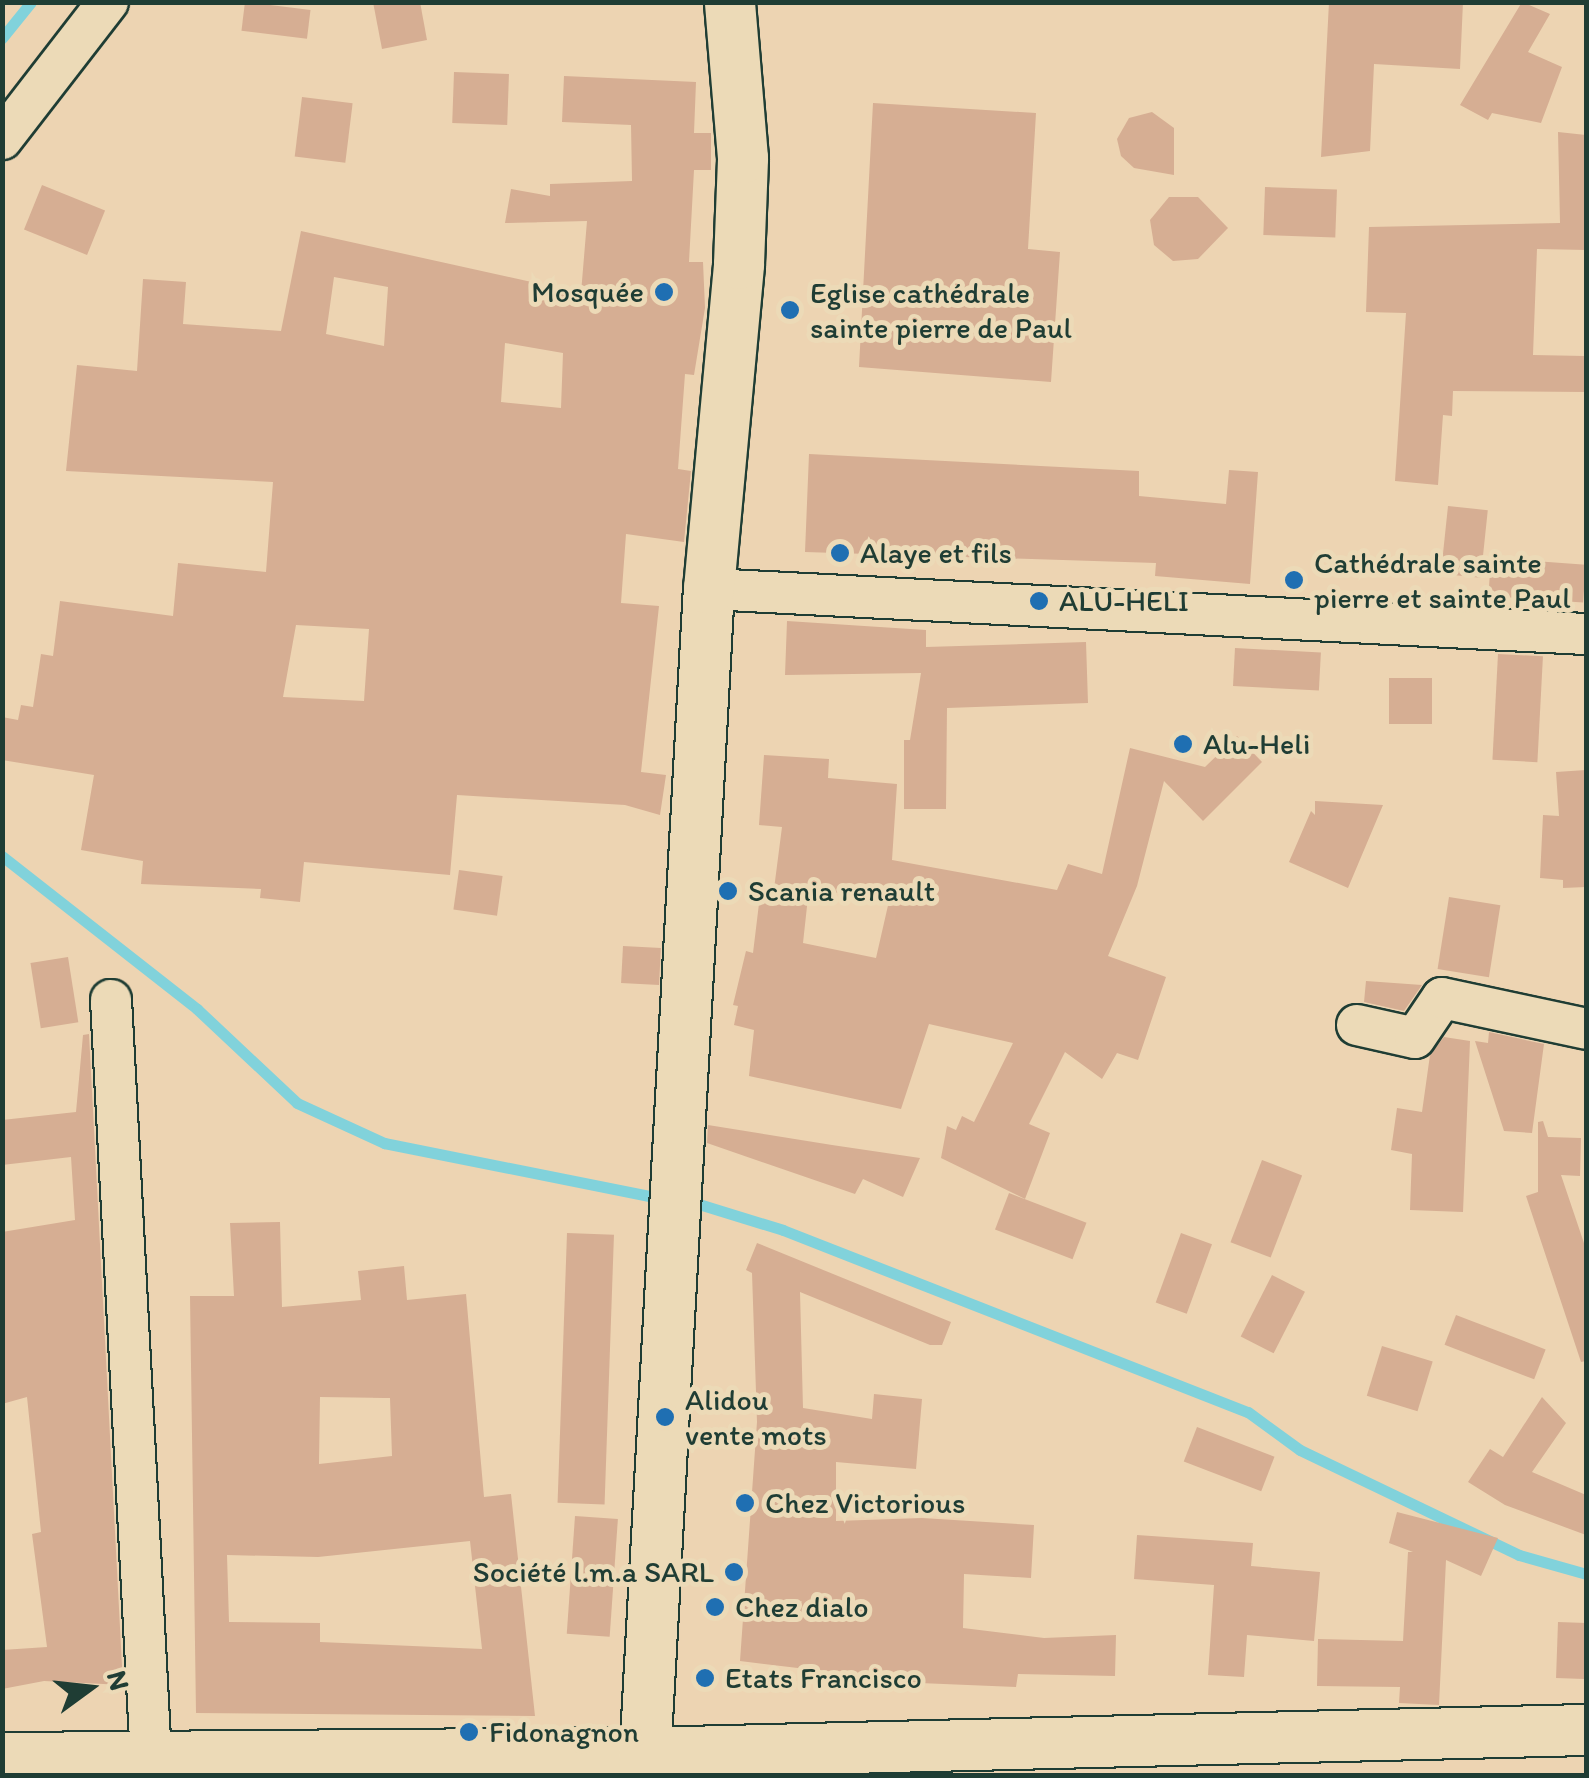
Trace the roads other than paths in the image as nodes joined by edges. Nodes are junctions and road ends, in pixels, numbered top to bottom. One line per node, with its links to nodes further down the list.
1 (108, 2): 3 (street)
2 (730, 2): 4 (street)
3 (2, 139)
4 (710, 589): 5 (street); 12 (street)
5 (1586, 634)
6 (111, 1000): 13 (street)
7 (1358, 1025): 8 (street)
8 (1586, 1029)
9 (1586, 1730): 11 (street)
10 (2, 1758): 13 (street)
11 (1046, 1760): 12 (street)
12 (644, 1764): 13 (street)
13 (151, 1767)

